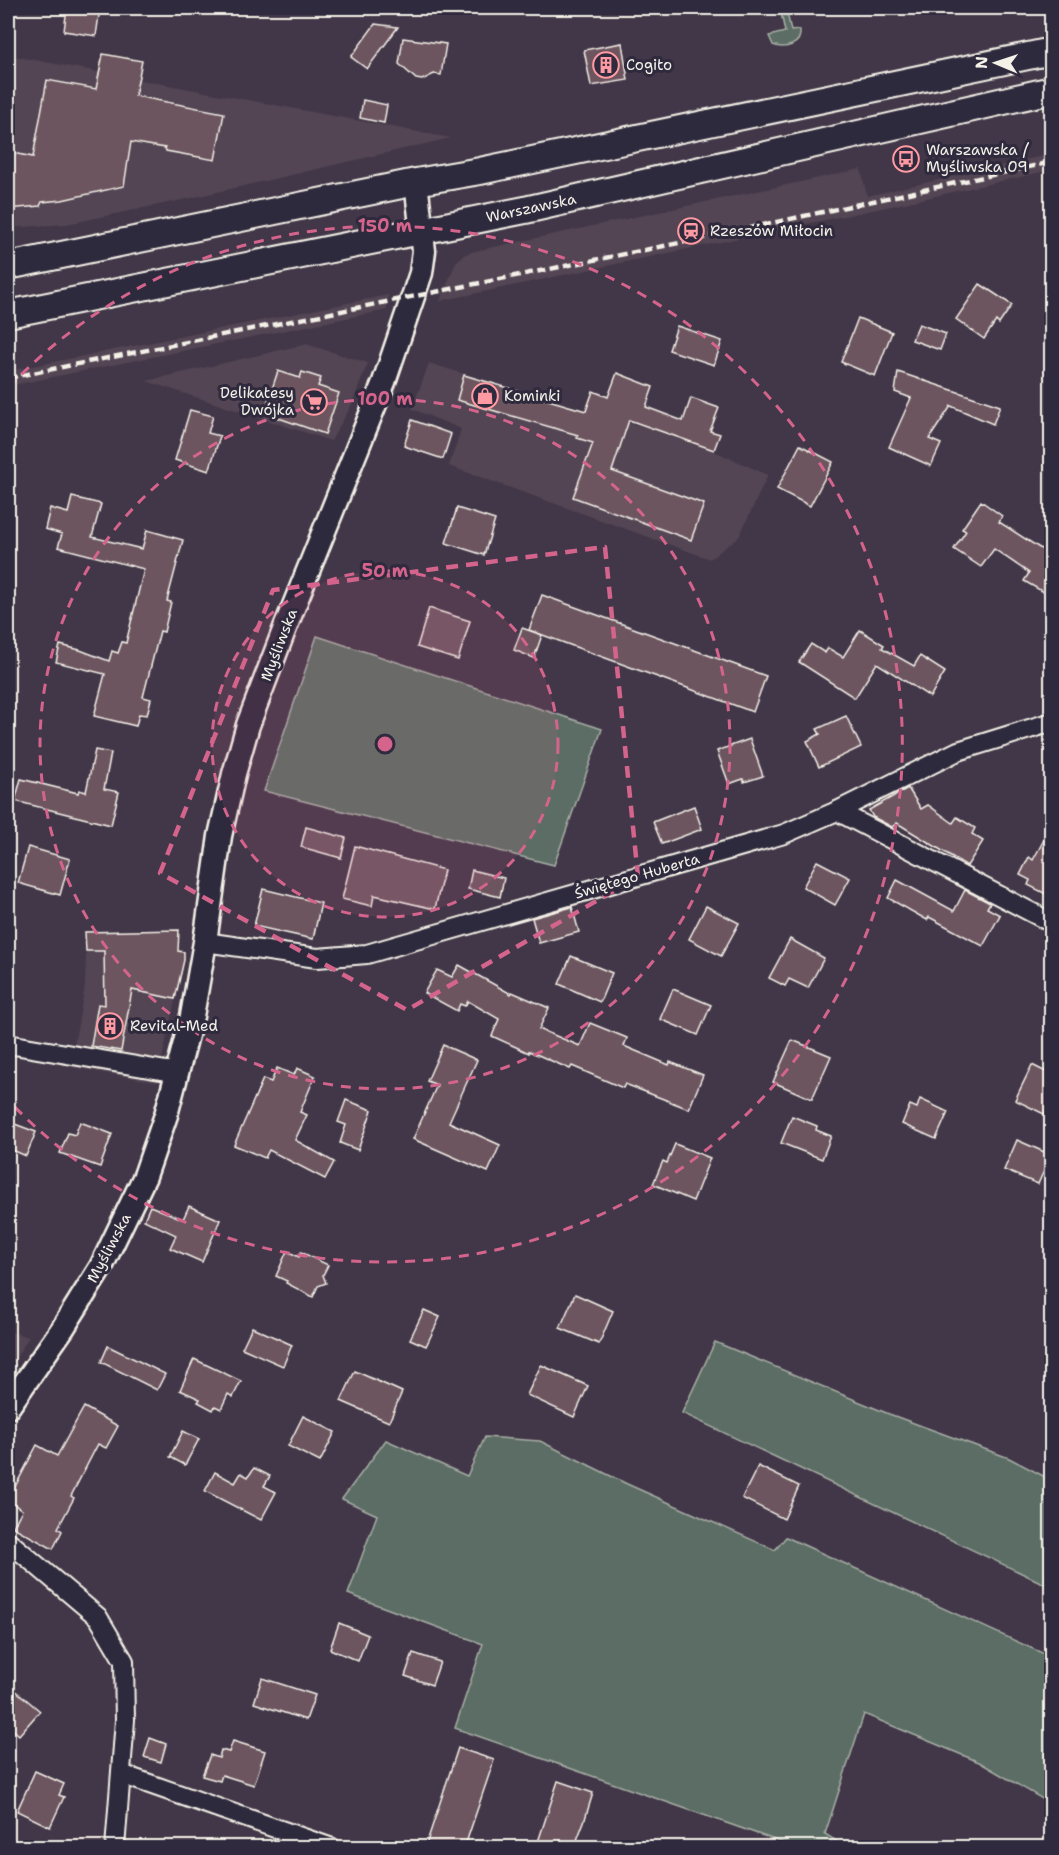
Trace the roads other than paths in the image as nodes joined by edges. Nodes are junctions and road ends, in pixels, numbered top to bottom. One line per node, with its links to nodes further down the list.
1 (1052, 51): 3 (main road)
2 (1052, 90): 4 (main road, Warszawska)
3 (416, 183): 4 (street, Myśliwska); 5 (main road)
4 (423, 230): 6 (main road, Warszawska); 10 (street, Myśliwska)
5 (8, 266)
6 (8, 314)
7 (1052, 722): 8 (street, Świętego Huberta)
8 (837, 811): 9 (street); 10 (street, Świętego Huberta)
9 (1052, 923)
10 (205, 942): 12 (street, Myśliwska)
11 (8, 1044): 12 (street)
12 (178, 1074): 13 (street, Myśliwska)
13 (8, 1407)
14 (8, 1541): 15 (street)
15 (121, 1774): 16 (street); 17 (street)
16 (115, 1848)
17 (332, 1848)

